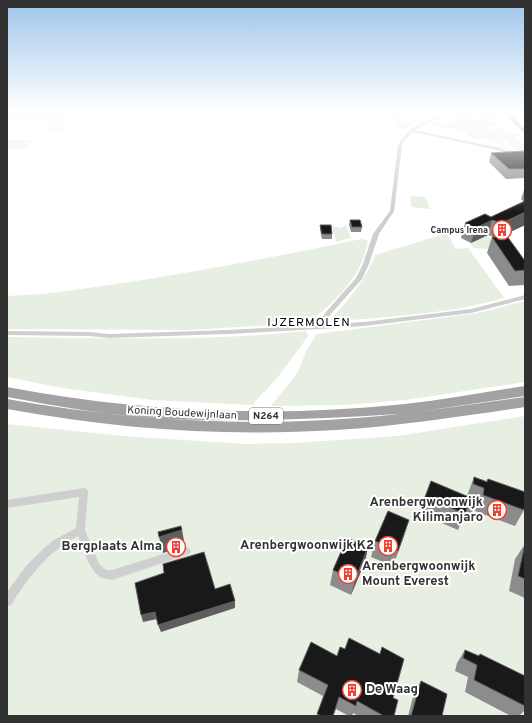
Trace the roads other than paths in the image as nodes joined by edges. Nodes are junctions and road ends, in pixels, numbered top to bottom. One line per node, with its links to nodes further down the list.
1 (400, 145): 5 (street)
2 (478, 145): 3 (street)
3 (525, 159)
4 (525, 297): 5 (street)
5 (321, 327): 6 (street)
6 (7, 333)
7 (525, 390): 8 (highway, Koning Boudewijnlaan / N264)
8 (7, 392)
9 (525, 402): 10 (highway, Koning Boudewijnlaan / N264)
10 (7, 404)
11 (7, 504): 12 (street)
12 (80, 530): 13 (street); 14 (street)
13 (186, 551)
14 (7, 601)

